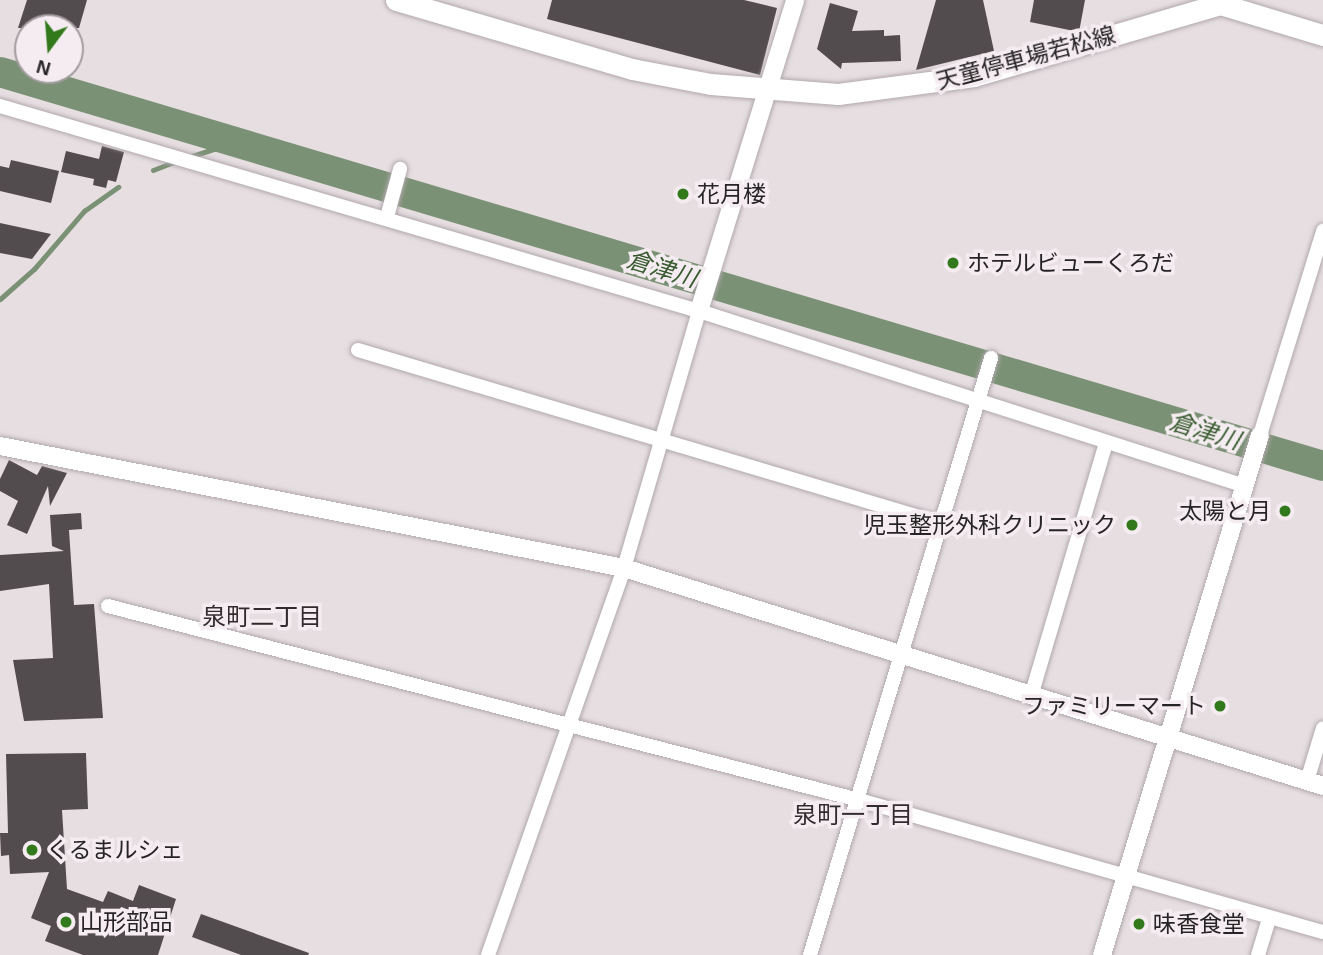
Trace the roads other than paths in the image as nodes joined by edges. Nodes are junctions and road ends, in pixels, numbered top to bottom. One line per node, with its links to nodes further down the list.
1 (396, 0): 5 (main road, 天童停車場若松線)
2 (795, 0): 5 (street)
3 (1213, 2): 4 (main road, 天童停車場若松線); 5 (main road, 天童停車場若松線)
4 (1323, 35)
5 (766, 90): 10 (street)
6 (0, 106): 8 (street)
7 (399, 172): 8 (street)
8 (388, 212): 10 (street)
9 (1323, 231): 14 (street)
10 (699, 311): 13 (street); 15 (street)
11 (358, 350): 15 (street)
12 (991, 358): 13 (street)
13 (980, 397): 16 (street); 19 (street)
14 (1260, 435): 18 (street)
15 (663, 442): 19 (street); 20 (street)
16 (1106, 442): 18 (street); 23 (street)
17 (0, 446): 20 (street)
18 (1246, 482): 26 (street)
19 (943, 524): 22 (street)
20 (624, 568): 22 (street); 24 (street)
21 (108, 606): 24 (street)
22 (901, 655): 23 (street); 28 (street)
23 (1031, 696): 26 (street)
24 (568, 727): 28 (street); 32 (street)
25 (1323, 728): 27 (street)
26 (1170, 740): 27 (street); 29 (street)
27 (1315, 783)
28 (859, 800): 29 (street); 33 (street)
29 (1125, 878): 30 (street); 34 (street)
30 (1269, 919): 31 (street); 35 (street)
31 (1323, 932)
32 (488, 955)
33 (810, 955)
34 (1102, 955)
35 (1258, 955)

